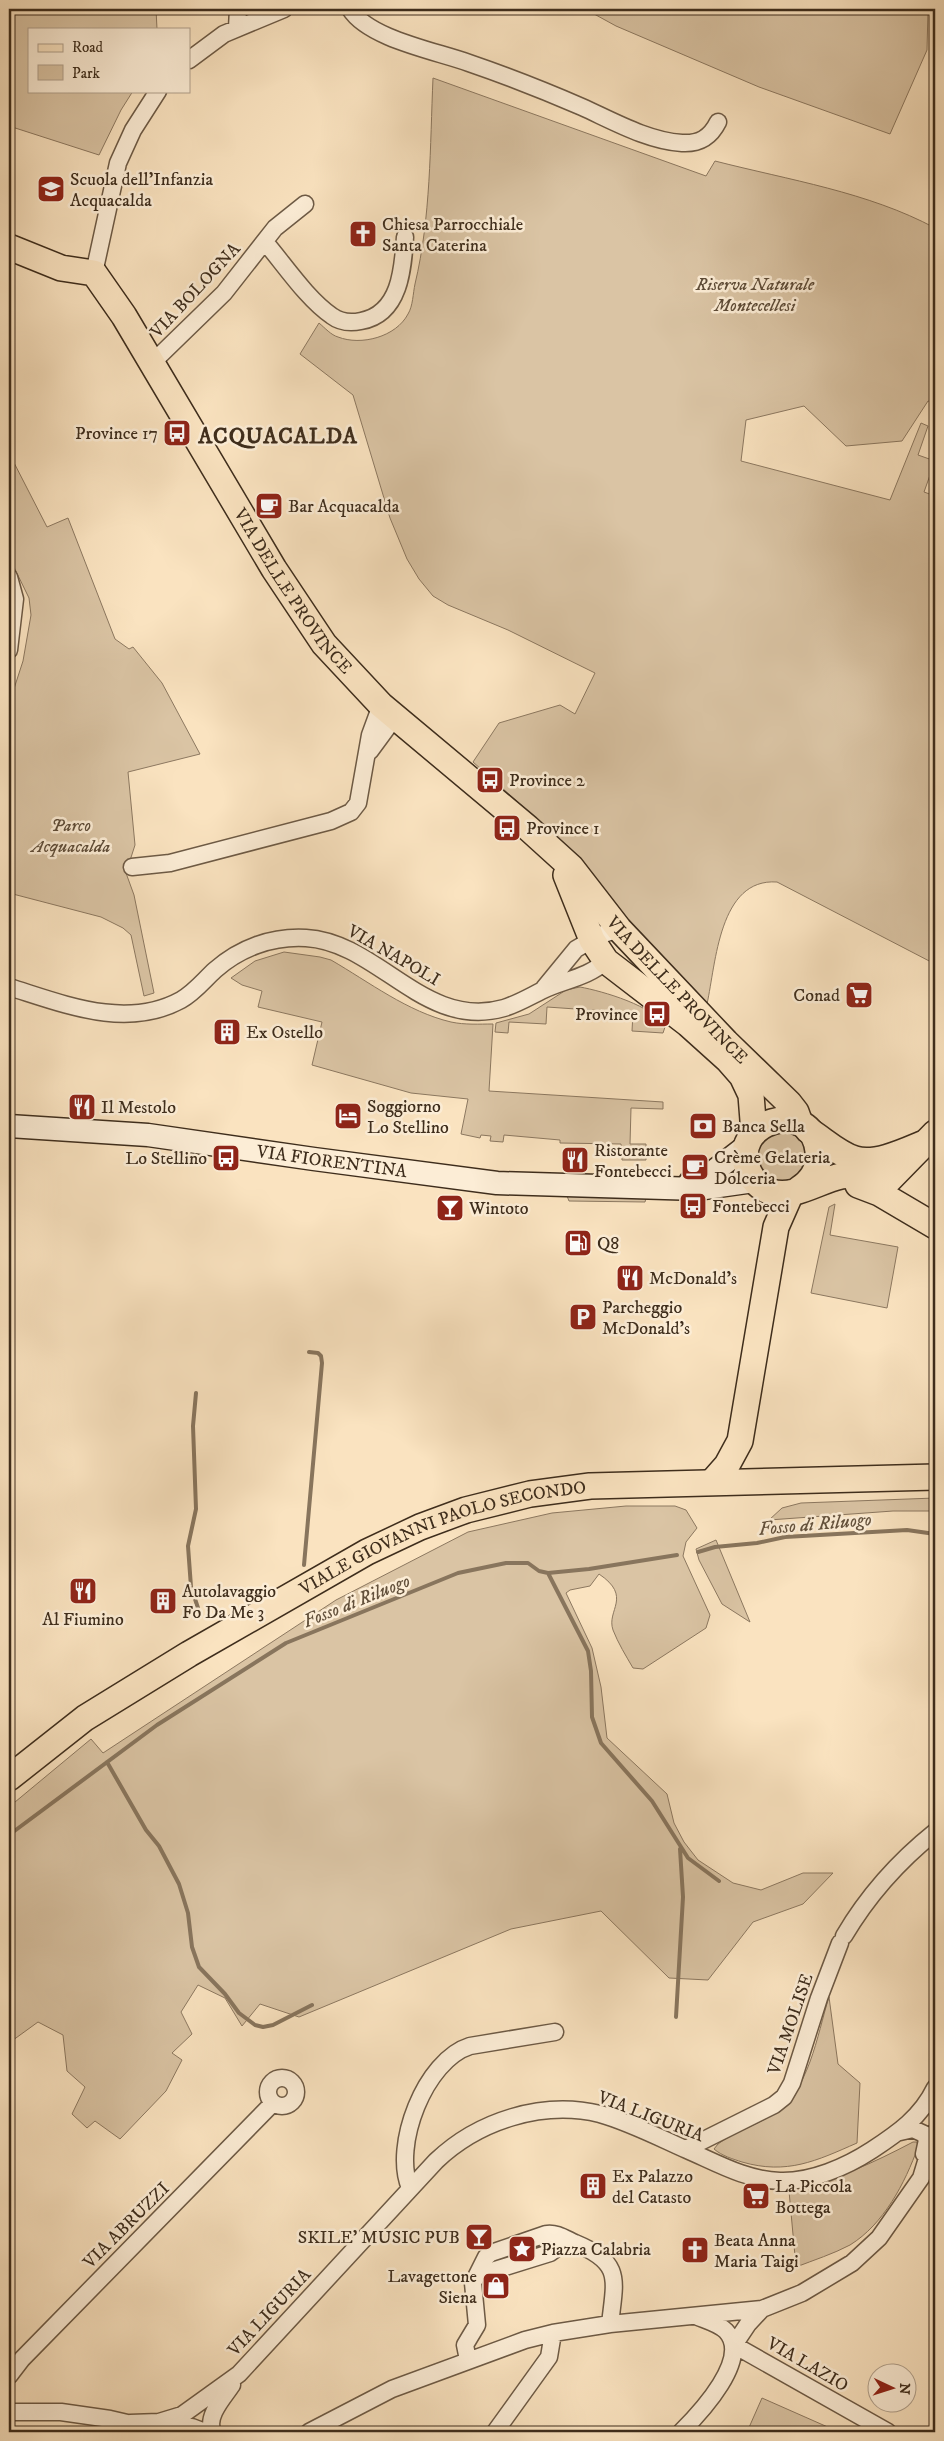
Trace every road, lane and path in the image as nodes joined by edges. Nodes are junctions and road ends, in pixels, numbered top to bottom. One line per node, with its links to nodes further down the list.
1 (238, 9): 4 (street)
2 (284, 9): 4 (street)
3 (350, 9): 7 (street)
4 (237, 28): 5 (street)
5 (190, 59)
6 (157, 92): 12 (street)
7 (718, 122)
8 (305, 204): 10 (street, VIA BOLOGNA)
9 (405, 237): 10 (street, VIA BOLOGNA)
10 (265, 242): 13 (street, VIA BOLOGNA)
11 (9, 247): 12 (main road)
12 (94, 273): 13 (main road, VIA DELLE PROVINCE)
13 (152, 363): 16 (main road, VIA DELLE PROVINCE)
14 (9, 577): 15 (street)
15 (9, 650)
16 (388, 711): 17 (main road, VIA DELLE PROVINCE); 18 (street)
17 (557, 854): 19 (main road, VIA DELLE PROVINCE); 20 (main road, VIA DELLE PROVINCE)
18 (132, 867)
19 (619, 929): 20 (street, VIA NAPOLI); 25 (main road, VIA DELLE PROVINCE)
20 (584, 944): 21 (main road, VIA DELLE PROVINCE); 23 (street, VIA NAPOLI)
21 (606, 961): 23 (street, VIA NAPOLI); 27 (main road, VIA DELLE PROVINCE)
22 (9, 987): 23 (street, VIA NAPOLI)
23 (541, 991)
24 (9, 1126): 31 (main road, VIA FIORENTINA)
25 (804, 1126): 27 (main road, VIA FIORENTINA); 28 (main road); 32 (main road)
26 (930, 1138): 28 (main road); 29 (main road)
27 (751, 1139): 30 (main road); 31 (main road, VIA FIORENTINA)
28 (867, 1161): 29 (main road)
29 (892, 1178): 32 (main road, VIA FIORENTINA); 33 (main road)
30 (760, 1185): 31 (main road, VIA FIORENTINA); 32 (main road, VIA FIORENTINA); 35 (main road)
31 (656, 1186)
32 (802, 1189): 33 (main road, VIA FIORENTINA); 35 (main road)
33 (910, 1210): 34 (main road, VIA FIORENTINA)
34 (935, 1226)
35 (776, 1227): 36 (main road)
36 (740, 1441): 38 (main road); 39 (main road)
37 (935, 1477): 38 (main road, VIALE GIOVANNI PAOLO SECONDO)
38 (754, 1481): 39 (main road, VIALE GIOVANNI PAOLO SECONDO)
39 (712, 1482): 40 (main road, VIALE GIOVANNI PAOLO SECONDO)
40 (9, 1778)
41 (935, 1832): 47 (street, VIA MOLISE)
42 (555, 2032): 48 (street)
43 (935, 2088): 45 (street, VIA LIGURIA)
44 (273, 2104): 57 (street, VIA ABRUZZI)
45 (900, 2132): 47 (street, VIA LIGURIA); 49 (street)
46 (935, 2132): 49 (street)
47 (686, 2149): 48 (street, VIA LIGURIA)
48 (410, 2188): 56 (street, VIA LIGURIA)
49 (909, 2196): 50 (street)
50 (762, 2309): 51 (street); 54 (street)
51 (694, 2316): 52 (street); 54 (street)
52 (610, 2324): 53 (street); 55 (street)
53 (553, 2333): 55 (street); 63 (street)
54 (734, 2345): 64 (street); 65 (street, VIA LAZIO)
55 (468, 2360): 62 (street)
56 (239, 2374): 59 (street, VIA LIGURIA); 61 (street, VIA LIGURIA)
57 (9, 2376)
58 (9, 2412): 59 (street)
59 (130, 2423): 60 (street)
60 (205, 2432)
61 (214, 2432)
62 (309, 2432)
63 (495, 2432)
64 (681, 2432)
65 (888, 2432)

